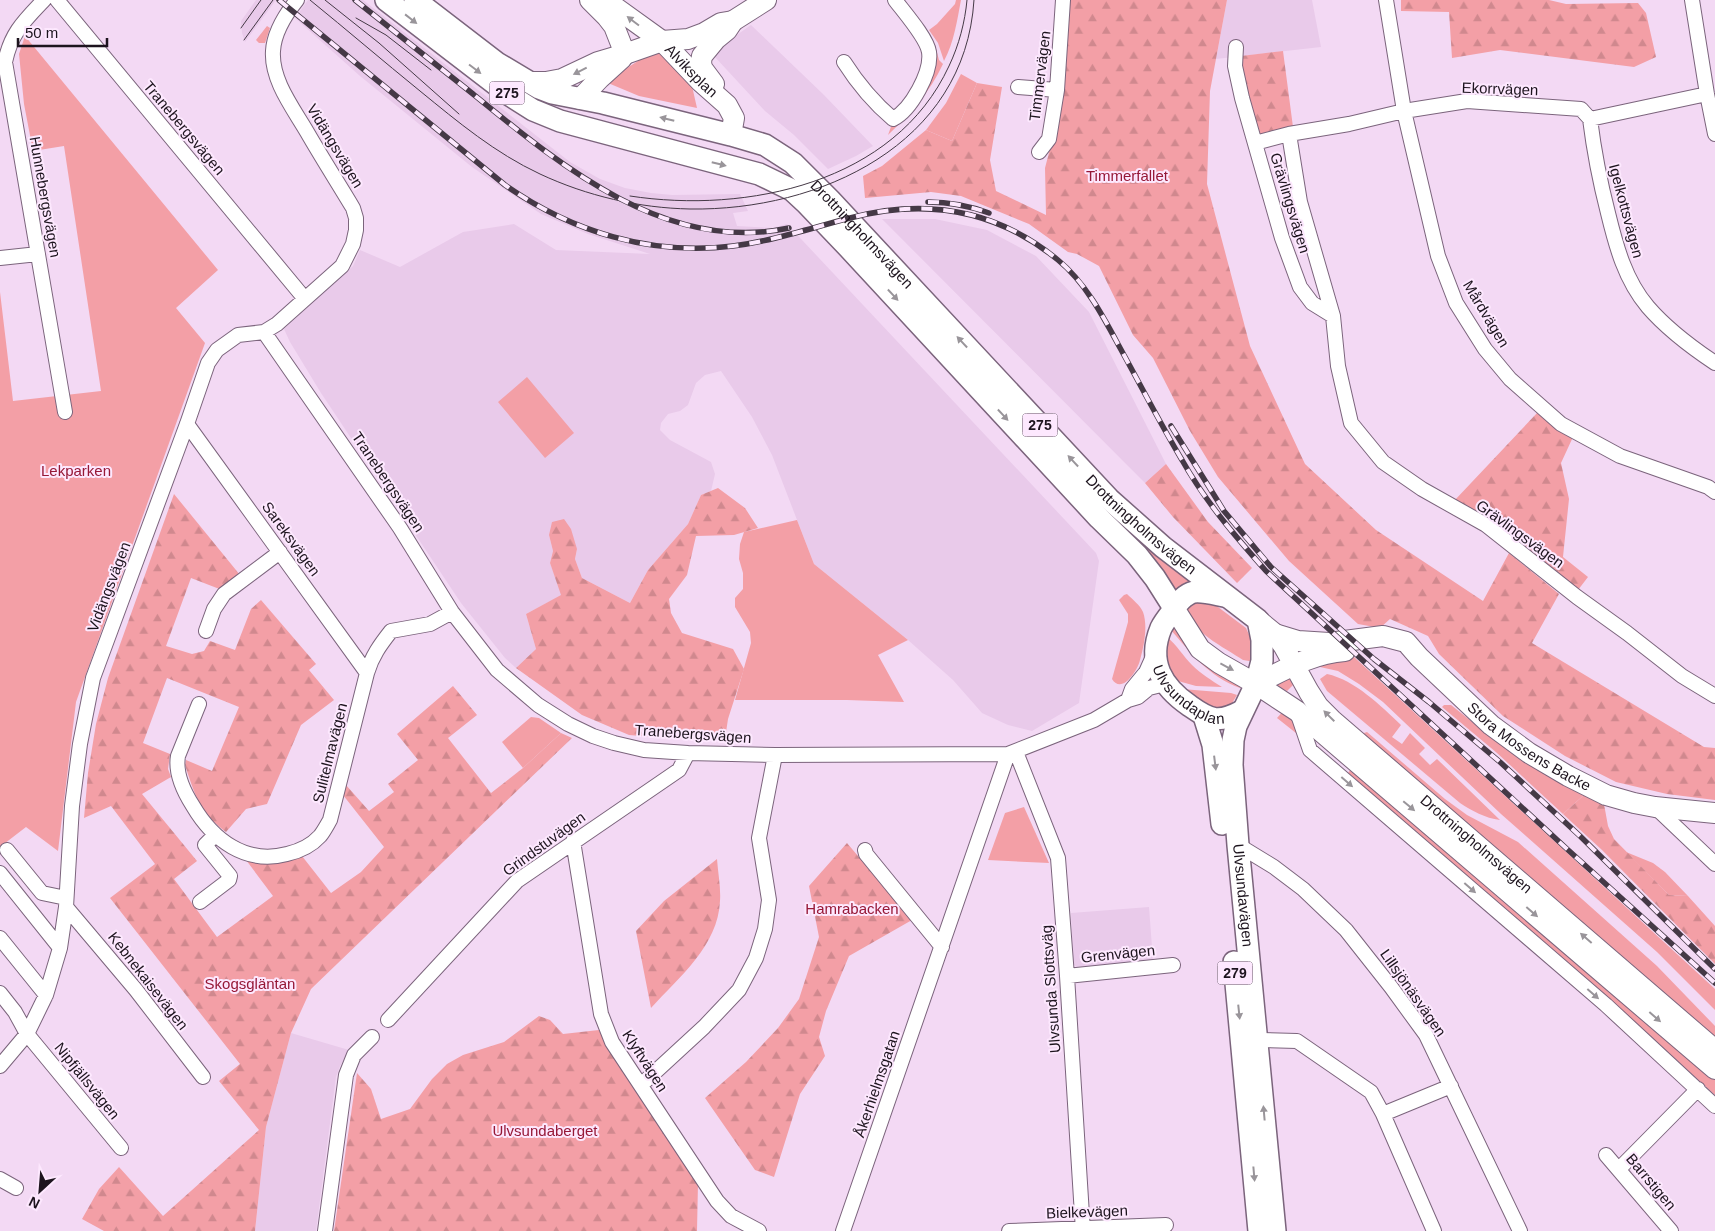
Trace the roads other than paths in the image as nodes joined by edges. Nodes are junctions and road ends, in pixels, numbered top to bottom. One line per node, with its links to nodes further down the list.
1 (44, 0): 32 (street, Hunnebergsvägen)
2 (58, 0): 34 (street, Tranebergsvägen)
3 (297, 0): 34 (street, Vidängsvägen)
4 (386, 0): 26 (main road, Drottningholmsvägen / 275, one-way to 26)
5 (415, 0): 18 (main road, Drottningholmsvägen / 275)
6 (590, 0): 16 (main road)
7 (605, 0): 14 (main road, one-way to 7)
8 (766, 0): 13 (main road)
9 (894, 0): 17 (street)
10 (1063, 0): 20 (street, Timmervägen)
11 (1386, 0): 24 (street, Mårdvägen)
12 (1692, 0): 21 (street)
13 (733, 21): 14 (main road); 23 (main road)
14 (662, 41): 16 (main road, Alviksplan); 23 (main road, Alviksplan)
15 (1236, 47): 30 (street, Grävlingsvägen)
16 (625, 54): 18 (main road, Alviksplan, one-way to 18); 22 (main road, Alviksplan)
17 (844, 62)
18 (527, 82): 22 (main road, Drottningholmsvägen / 275)
19 (1018, 87): 20 (street)
20 (1057, 90): 31 (street, Timmervägen)
21 (1707, 94): 25 (street); 28 (street)
22 (580, 99): 26 (main road); 29 (main road, Drottningholmsvägen / 275, one-way to 22)
23 (727, 105): 29 (main road, Alviksplan)
24 (1404, 112): 25 (street, Ekorrvägen); 27 (street, Ekorrvägen); 40 (street, Mårdvägen)
25 (1590, 119): 37 (street, Igelkottsvägen)
26 (587, 128): 29 (main road); 41 (main road, Drottningholmsvägen / 275, one-way to 41)
27 (1289, 134): 30 (street, Grävlingsvägen); 35 (street, Grävlingsvägen)
28 (1715, 134)
29 (731, 135): 43 (main road, Drottningholmsvägen / 275, one-way to 29)
30 (1255, 143): 35 (street, Grävlingsvägen)
31 (1039, 152)
32 (38, 254): 33 (street); 38 (street, Hunnebergsvägen)
33 (0, 258)
34 (305, 299): 36 (street, Vidängsvägen)
35 (1333, 316): 55 (street, Grävlingsvägen)
36 (264, 332): 39 (street, Vidängsvägen); 45 (street, Tranebergsvägen)
37 (1715, 363)
38 (65, 412)
39 (187, 424): 42 (street, Sareksvägen); 73 (street, Vidängsvägen)
40 (1713, 486)
41 (1099, 518): 44 (main road, Drottningholmsvägen / 275); 49 (main road, Drottningholmsvägen)
42 (280, 552): 47 (street); 52 (street, Sareksvägen)
43 (1227, 597): 44 (main road); 46 (main road)
44 (1174, 608): 49 (main road); 54 (main road, Drottningholmsvägen / 275, one-way to 54)
45 (452, 612): 52 (street, Sulitelmavägen); 61 (street, Tranebergsvägen)
46 (1258, 620): 48 (main road, Drottningholmsvägen); 54 (main road, Ulvsundaplan)
47 (206, 631)
48 (1275, 634): 50 (main road, Stora Mossens Backe); 51 (main road, Drottningholmsvägen)
49 (1159, 638): 53 (main road, Ulvsundaplan); 56 (street, Tranebergsvägen)
50 (1419, 657): 51 (main road, Stora Mossens Backe); 64 (main road, Stora Mossens Backe)
51 (1295, 665): 54 (main road); 86 (main road, Drottningholmsvägen, one-way to 51)
52 (367, 673): 66 (street, Sulitelmavägen)
53 (1165, 684): 56 (street, Tranebergsvägen); 60 (main road, Ulvsundaplan)
54 (1256, 684): 58 (main road, Ulvsundaplan); 59 (main road, Drottningholmsvägen / 275)
55 (1715, 696)
56 (1128, 700): 62 (street, Tranebergsvägen)
57 (199, 704): 66 (street, Sulitelmavägen)
58 (1242, 711): 60 (main road, Ulvsundaplan); 68 (main road, Ulvsundavägen / 279)
59 (1297, 711): 88 (main road, Drottningholmsvägen / 275, one-way to 88); 92 (street, one-way to 92)
60 (1204, 716): 106 (main road, Ulvsundavägen / 279, one-way to 106)
61 (688, 753): 63 (street, Tranebergsvägen); 67 (street, Grindstuvägen)
62 (1012, 753): 63 (street, Tranebergsvägen); 77 (street, Åkerhielmsgatan); 79 (street, Ulvsunda Slottsväg)
63 (775, 755): 90 (street)
64 (1655, 807): 65 (main road, Stora Mossens Backe); 71 (street, Stora Mossens Backe)
65 (1715, 813)
66 (215, 835): 74 (street)
67 (574, 841): 82 (street, Grindstuvägen); 90 (street, Klyftvägen)
68 (1238, 845): 85 (main road, Ulvsundavägen / 279); 91 (street, Lillsjönäsvägen)
69 (7, 850): 73 (street)
70 (865, 850): 77 (street)
71 (1715, 864)
72 (0, 873): 76 (street)
73 (66, 902): 76 (street, Vidängsvägen); 89 (street, Kebnekaisevägen)
74 (200, 902)
75 (0, 938): 81 (street)
76 (60, 948): 81 (street, Vidängsvägen)
77 (942, 948): 104 (street, Åkerhielmsgatan)
78 (1173, 965): 79 (street, Grenvägen)
79 (1067, 976): 101 (street, Ulvsunda Slottsväg)
80 (0, 993): 83 (street)
81 (46, 995): 83 (street, Vidängsvägen)
82 (388, 1020)
83 (27, 1034): 87 (street, Vidängsvägen); 95 (street, Nipfjällsvägen)
84 (372, 1037): 102 (street)
85 (1258, 1040): 94 (street); 107 (main road, Ulvsundavägen / 279, one-way to 85)
86 (1715, 1050)
87 (1, 1063)
88 (1715, 1069)
89 (203, 1077)
90 (641, 1085): 103 (street, Klyftvägen)
91 (1451, 1086): 94 (street); 109 (street, Lillsjönäsvägen)
92 (1698, 1089): 93 (street); 97 (street)
93 (1715, 1106)
94 (1383, 1114): 108 (street)
95 (121, 1148)
96 (1606, 1155): 97 (street, Barrstigen)
97 (1619, 1169): 110 (street, Barrstigen)
98 (0, 1179): 99 (street)
99 (16, 1188)
100 (1166, 1225): 101 (street, Bielkevägen)
101 (1083, 1230): 105 (street, Bielkevägen)
102 (325, 1231)
103 (759, 1231)
104 (843, 1231)
105 (1009, 1231)
106 (1259, 1231)
107 (1275, 1231)
108 (1434, 1231)
109 (1520, 1231)
110 (1670, 1231)

